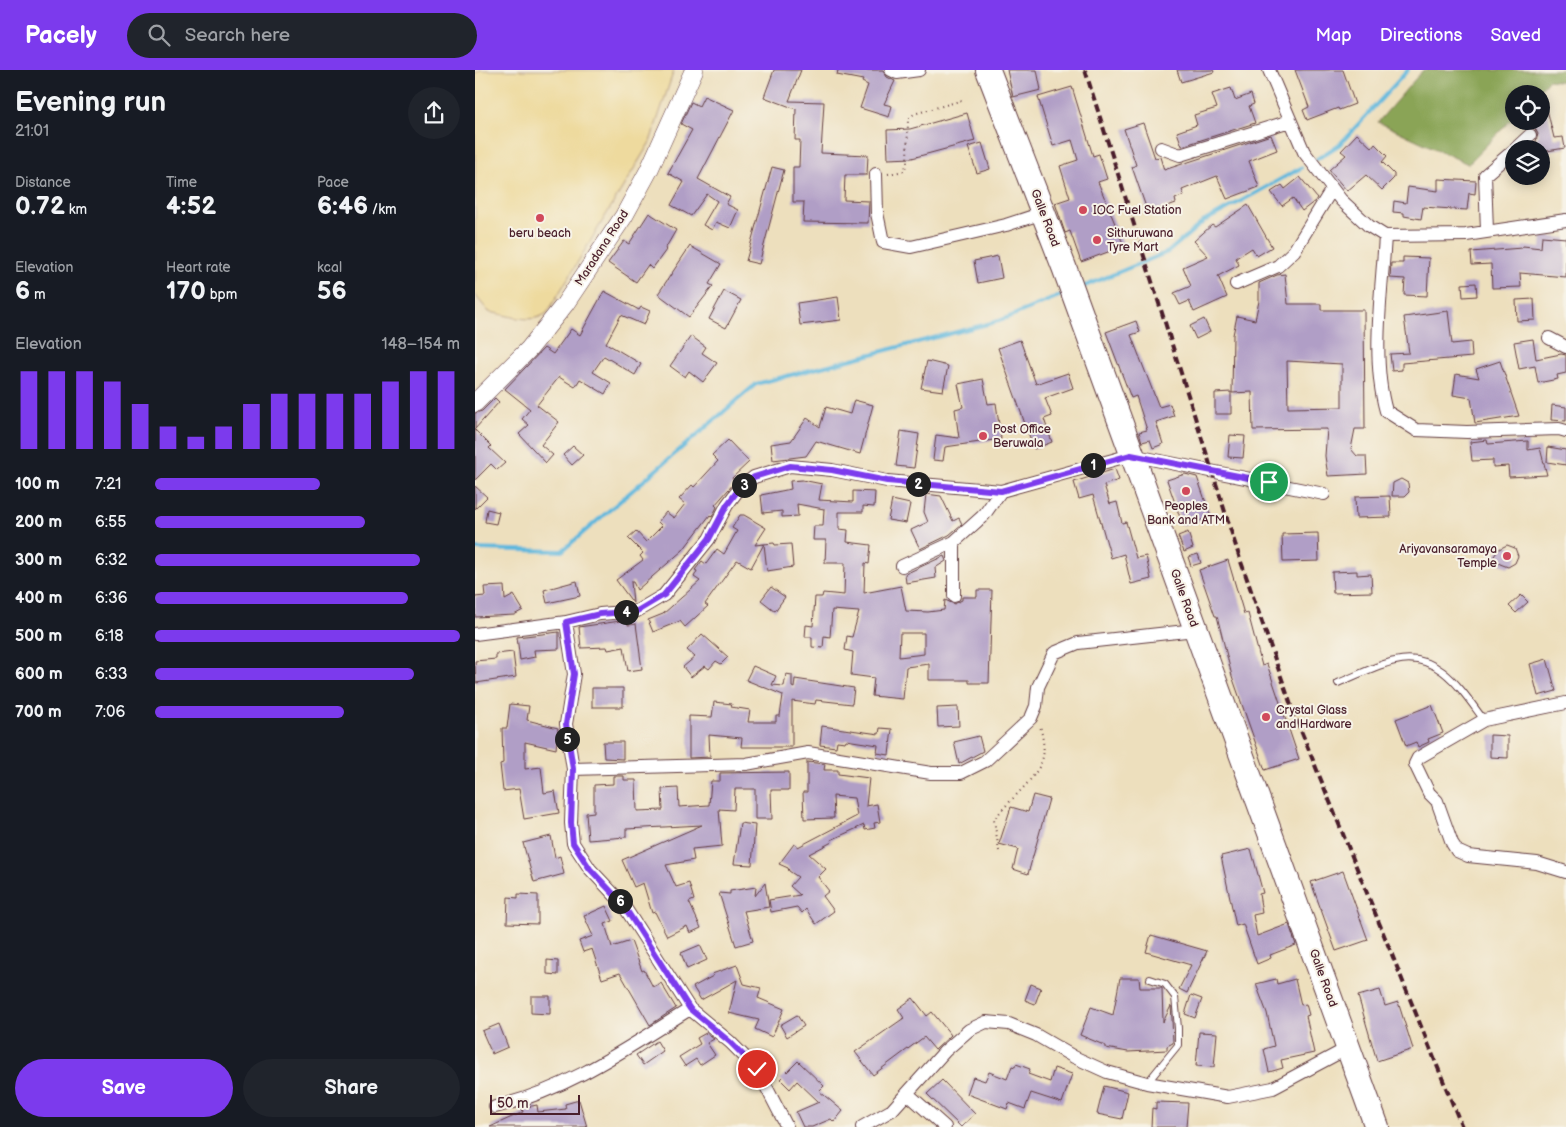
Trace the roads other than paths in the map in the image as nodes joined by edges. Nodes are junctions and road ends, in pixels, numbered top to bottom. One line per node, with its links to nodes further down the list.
1 (694, 70): 20 (street, Maradana Road)
2 (891, 70): 3 (street)
3 (919, 70)
4 (988, 70): 13 (highway, Galle Road)
5 (1269, 70): 6 (street)
6 (1291, 121): 9 (street); 12 (street)
7 (1530, 135): 8 (street)
8 (1524, 140)
9 (1161, 148)
10 (1505, 157): 15 (street)
11 (876, 174): 13 (street)
12 (1332, 188): 16 (street); 17 (street)
13 (1043, 213): 22 (highway, Galle Road)
14 (1566, 220): 15 (street)
15 (1487, 231): 16 (street)
16 (1385, 236): 21 (street)
17 (1236, 284)
18 (1549, 338): 19 (street)
19 (1566, 347)
20 (475, 403)
21 (1566, 431)
22 (1131, 455): 23 (street); 24 (street); 29 (highway, Galle Road)
23 (1001, 491): 25 (street); 28 (street)
24 (1324, 494)
25 (954, 542): 26 (street); 27 (street)
26 (902, 566)
27 (954, 596)
28 (566, 622): 30 (street); 34 (street)
29 (1195, 630): 34 (street); 38 (highway, Galle Road)
30 (475, 634)
31 (1338, 683): 33 (lane)
32 (1566, 703): 33 (street)
33 (1484, 720): 35 (street)
34 (573, 769): 37 (street)
35 (1566, 872)
36 (1150, 979): 39 (lane)
37 (690, 1009): 41 (street); 42 (street)
38 (1348, 1048): 39 (street); 45 (highway, Galle Road)
39 (1147, 1083): 40 (street)
40 (908, 1094): 43 (street); 44 (street)
41 (495, 1107)
42 (787, 1127)
43 (863, 1127)
44 (945, 1127)
45 (1377, 1127)

